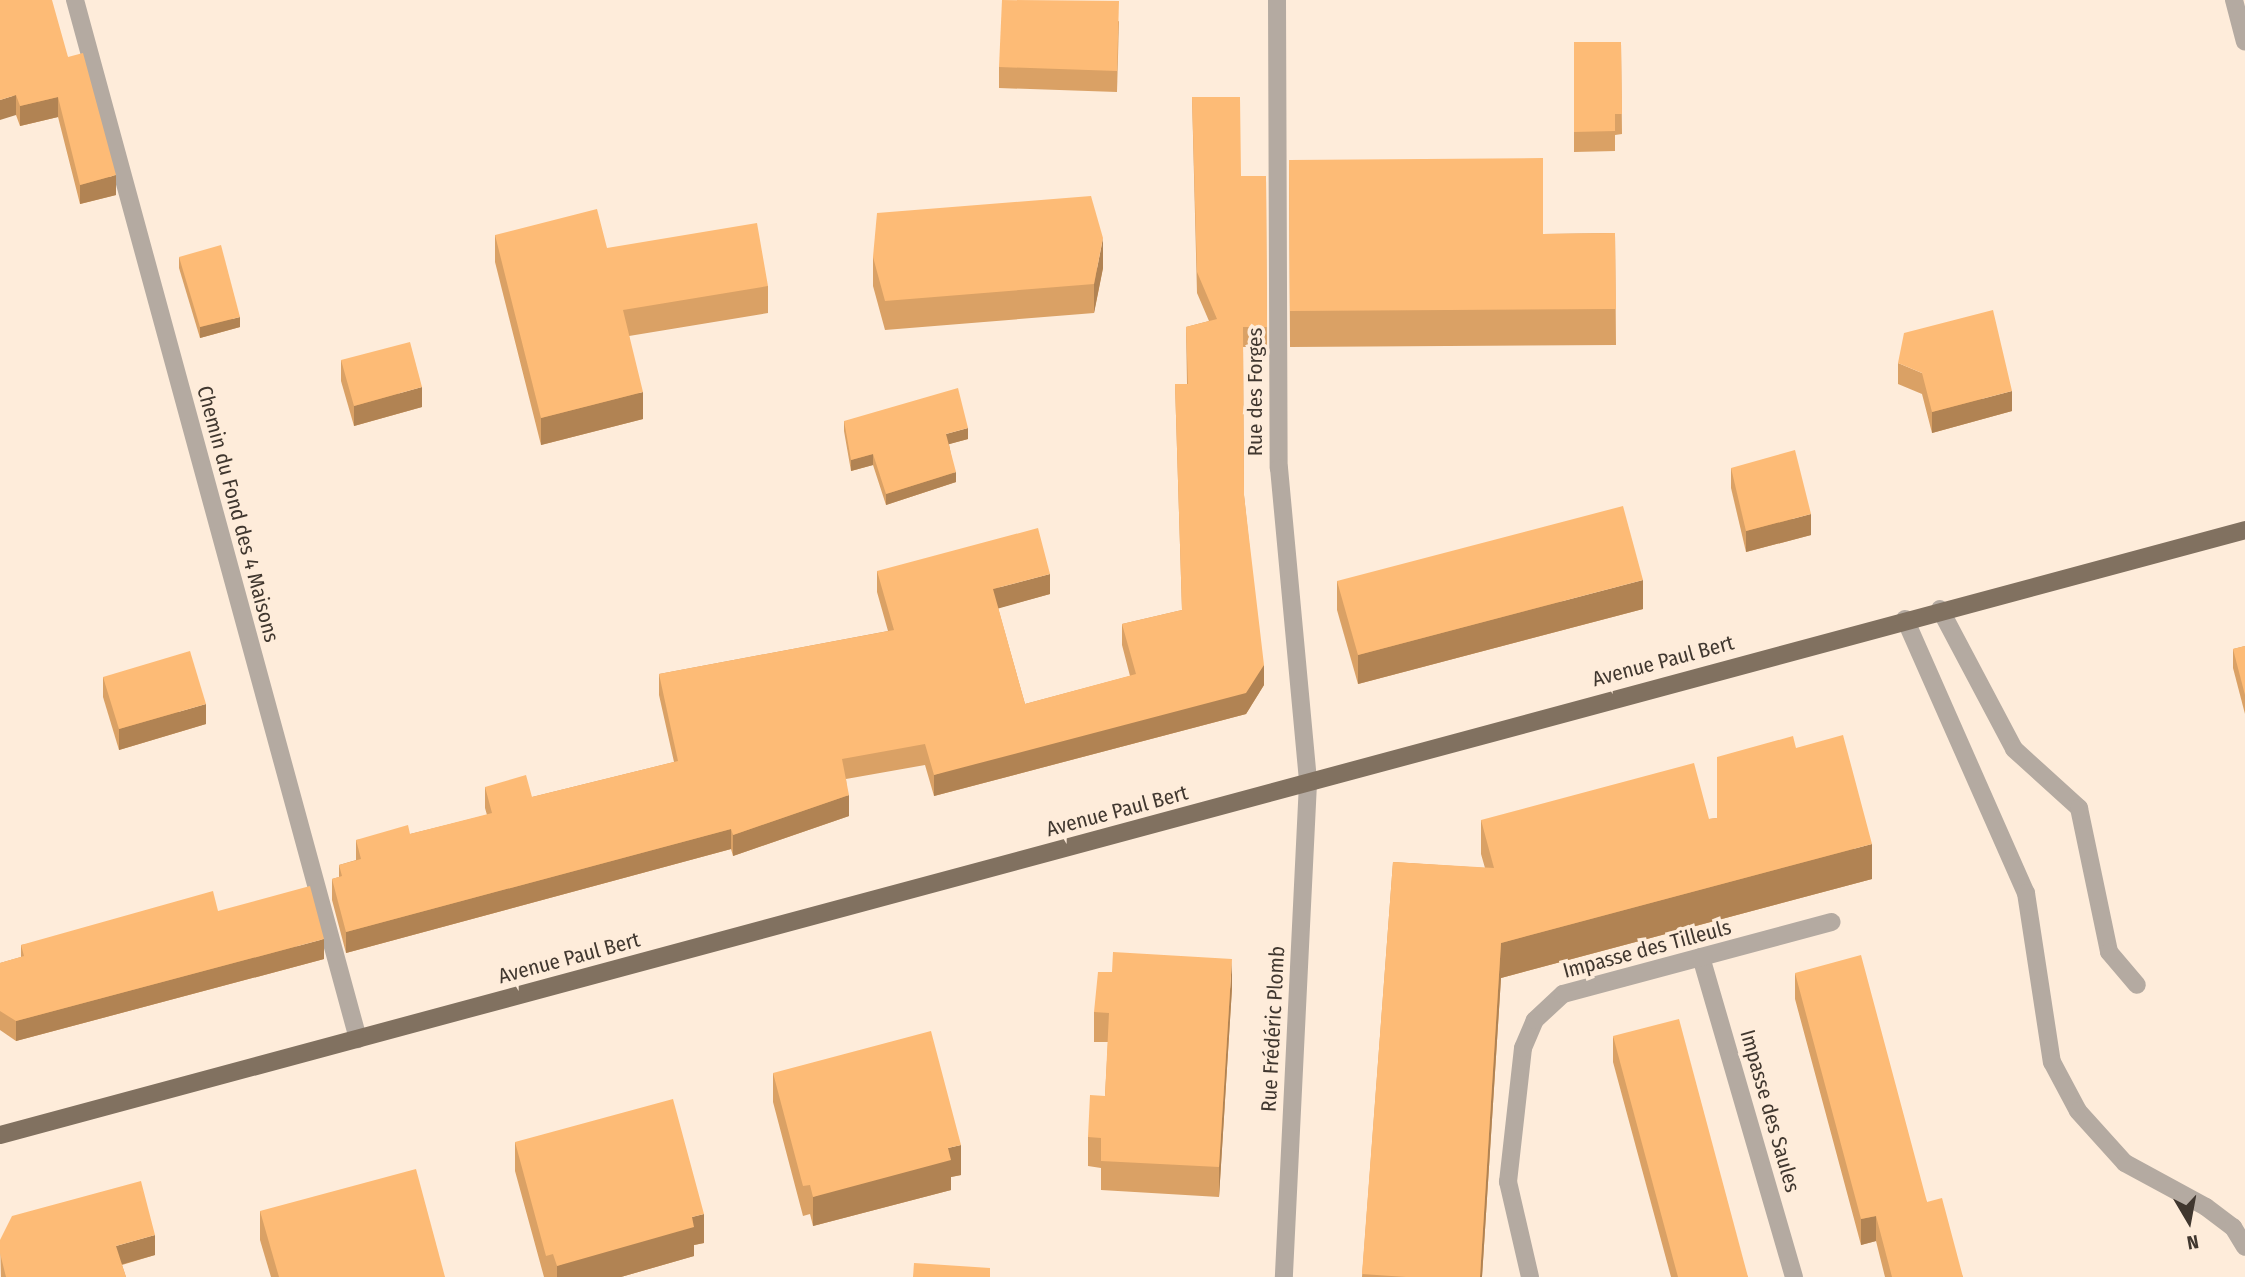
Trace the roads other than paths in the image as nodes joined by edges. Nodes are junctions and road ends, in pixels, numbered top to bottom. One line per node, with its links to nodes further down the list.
1 (75, 0): 12 (street, Chemin du Fond des 4 Maisons)
2 (1277, 0): 8 (street, Rue des Forges)
3 (2234, 0): 4 (street)
4 (2245, 42)
5 (2245, 530): 6 (main road, Avenue Paul Bert)
6 (1940, 609): 7 (main road, Avenue Paul Bert); 11 (street)
7 (1912, 617): 8 (main road, Avenue Paul Bert); 14 (street)
8 (1308, 783): 12 (main road, Avenue Paul Bert); 15 (street, Rue Frédéric Plomb)
9 (1831, 922): 10 (street, Impasse des Tilleuls)
10 (1701, 957): 16 (street, Impasse des Tilleuls); 17 (street, Impasse des Saules)
11 (2137, 985)
12 (358, 1039): 13 (main road, Avenue Paul Bert)
13 (0, 1135)
14 (2245, 1247)
15 (1284, 1277)
16 (1530, 1277)
17 (1794, 1277)

